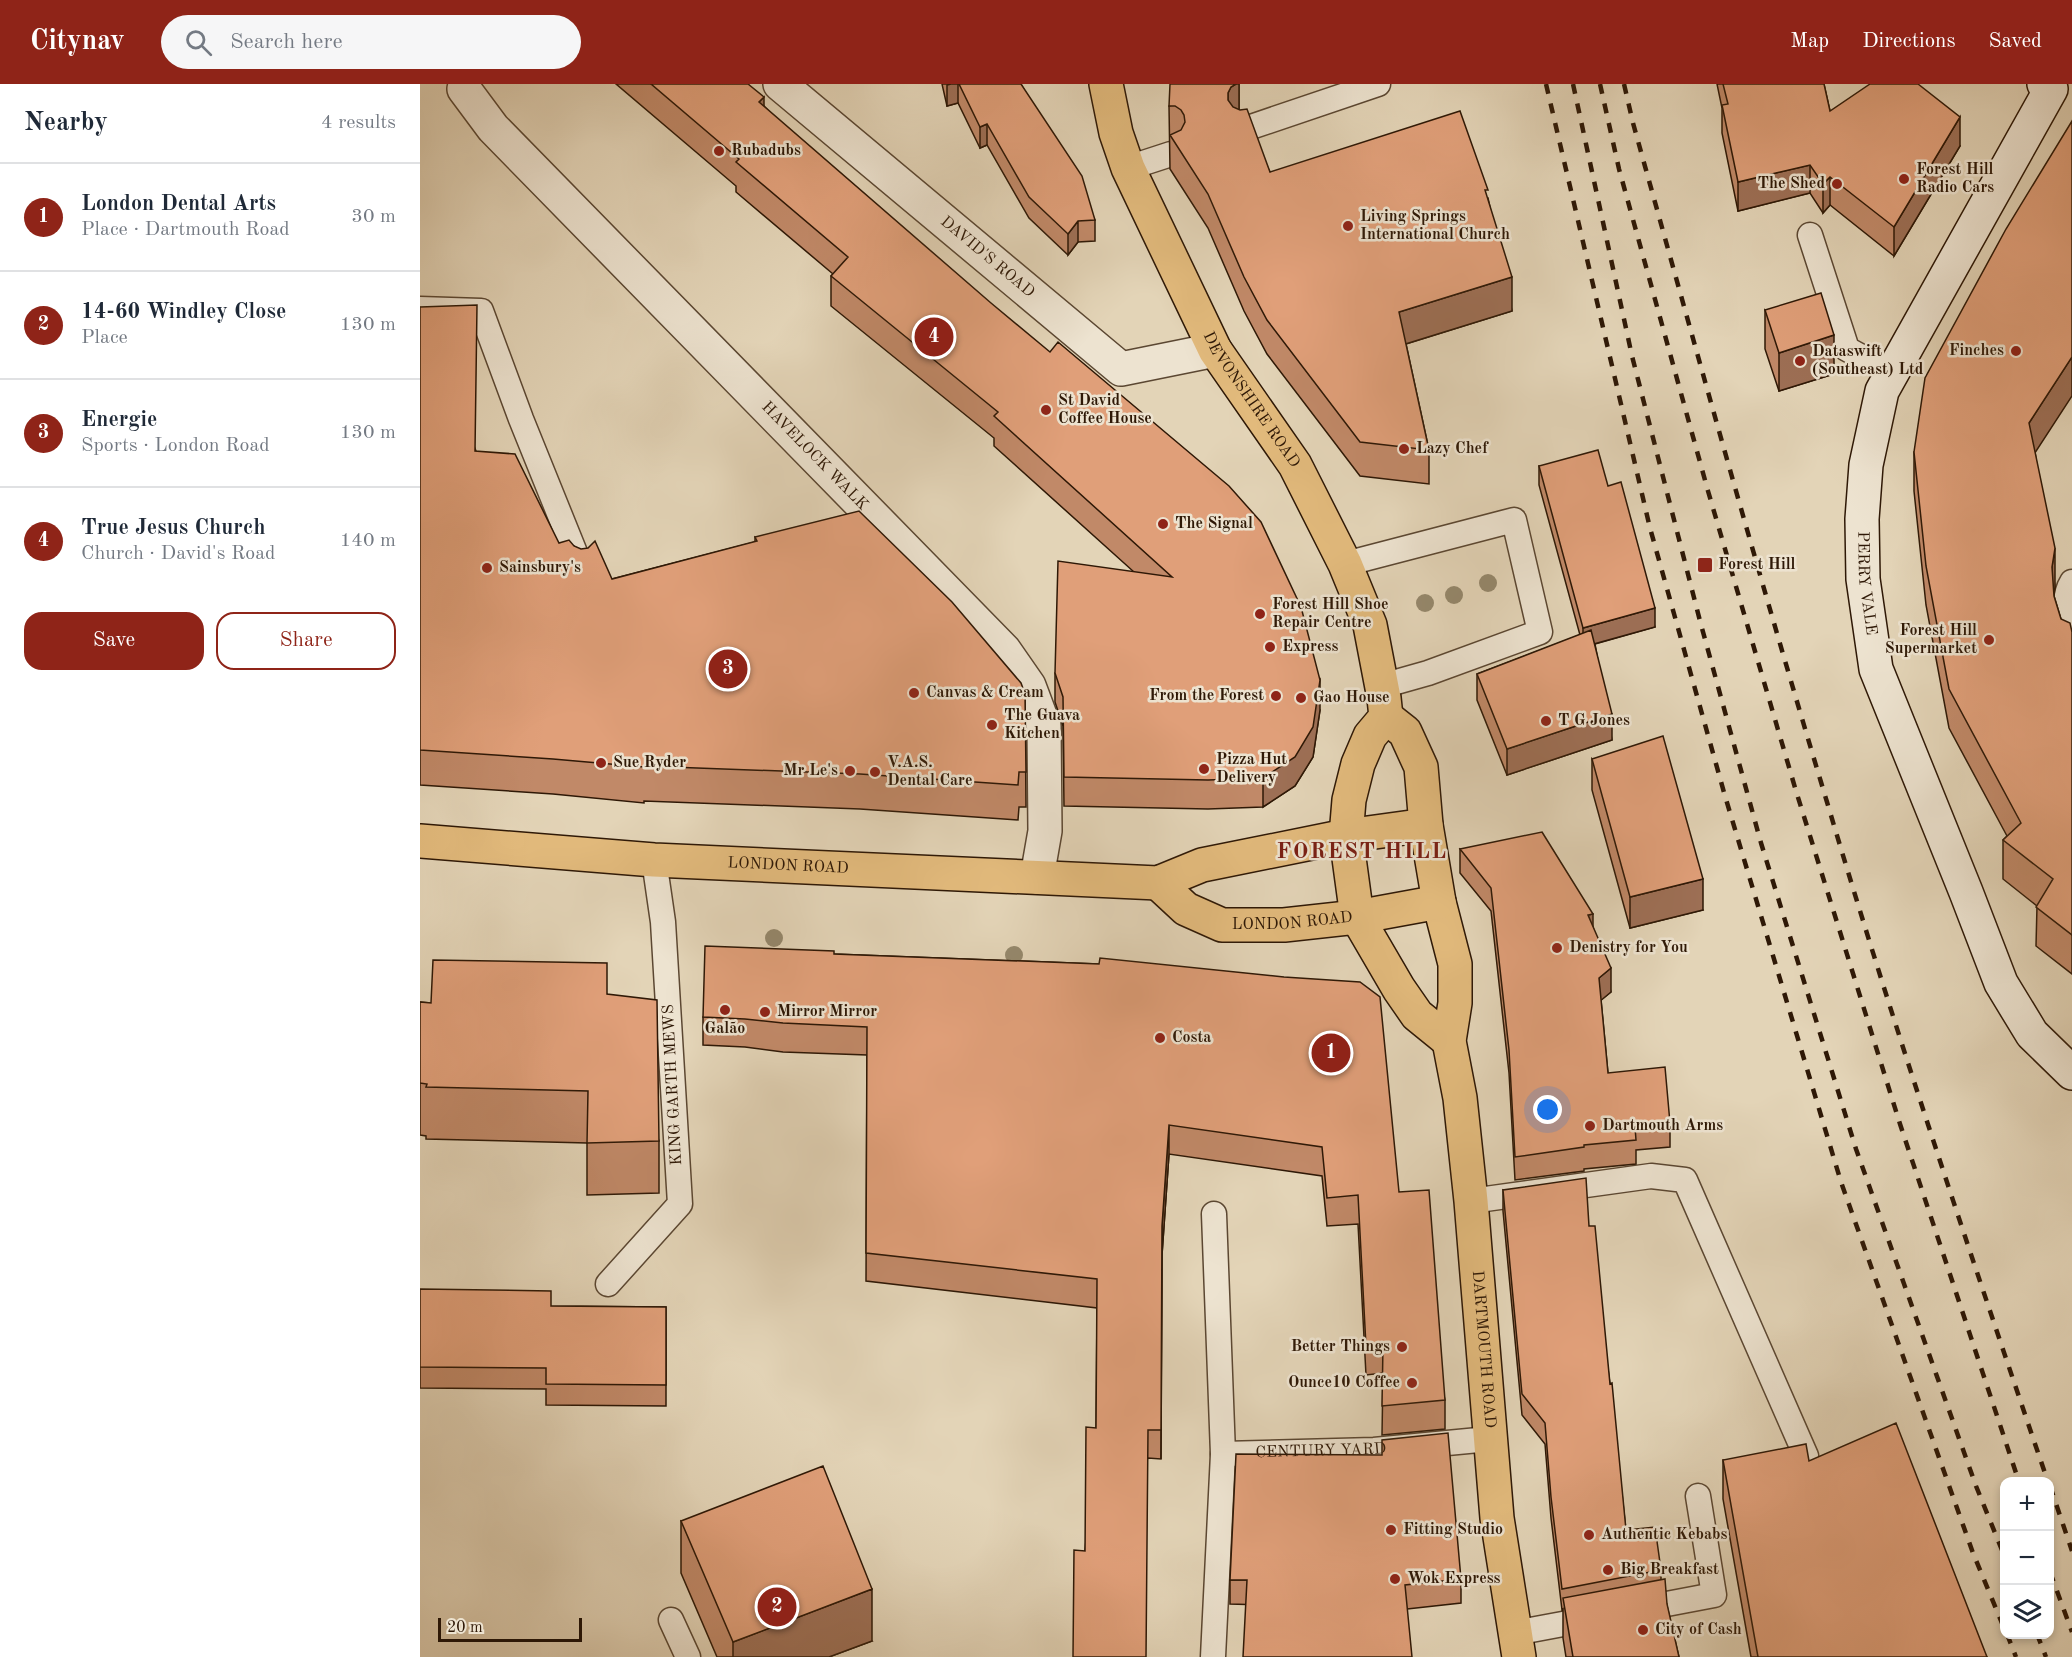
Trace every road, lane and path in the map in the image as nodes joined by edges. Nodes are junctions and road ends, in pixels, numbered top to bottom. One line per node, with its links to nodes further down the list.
1 (780, 84): 11 (street, DAVID'S ROAD)
2 (1106, 84): 8 (main road, DEVONSHIRE ROAD)
3 (1378, 84): 6 (lane)
4 (2047, 86): 12 (street, PERRY VALE)
5 (464, 89): 22 (street, HAVELOCK WALK)
6 (1242, 130)
7 (1171, 154): 8 (lane)
8 (1128, 168): 11 (main road, DEVONSHIRE ROAD)
9 (1810, 235): 12 (lane)
10 (420, 309): 14 (lane)
11 (1215, 350): 13 (main road, DEVONSHIRE ROAD)
12 (1892, 373): 27 (street, PERRY VALE)
13 (1345, 564): 17 (main road, DEVONSHIRE ROAD); 17 (lane)
14 (582, 570)
15 (2072, 582): 16 (lane)
16 (2072, 648)
17 (1384, 701): 18 (main road); 19 (main road)
18 (1426, 825): 19 (main road, LONDON ROAD); 24 (main road)
19 (1346, 836): 23 (main road, LONDON ROAD); 25 (main road)
20 (420, 841): 21 (main road, LONDON ROAD)
21 (654, 860): 22 (main road, LONDON ROAD); 30 (lane, KING GARTH MEWS)
22 (1037, 877): 23 (main road, LONDON ROAD)
23 (1158, 884): 25 (main road, LONDON ROAD)
24 (1439, 902): 25 (main road, LONDON ROAD); 26 (main road, DARTMOUTH ROAD)
25 (1357, 917): 26 (main road)
26 (1449, 1041): 28 (main road, DARTMOUTH ROAD)
27 (2069, 1065)
28 (1471, 1201): 31 (main road, DARTMOUTH ROAD); 33 (lane)
29 (1214, 1214): 32 (lane)
30 (608, 1284)
31 (1490, 1439): 32 (lane, CENTURY YARD); 36 (main road, DARTMOUTH ROAD)
32 (1223, 1454): 38 (lane)
33 (1806, 1455)
34 (1698, 1496): 36 (lane)
35 (671, 1620): 37 (lane)
36 (1517, 1645)
37 (688, 1657)
38 (1213, 1657)

